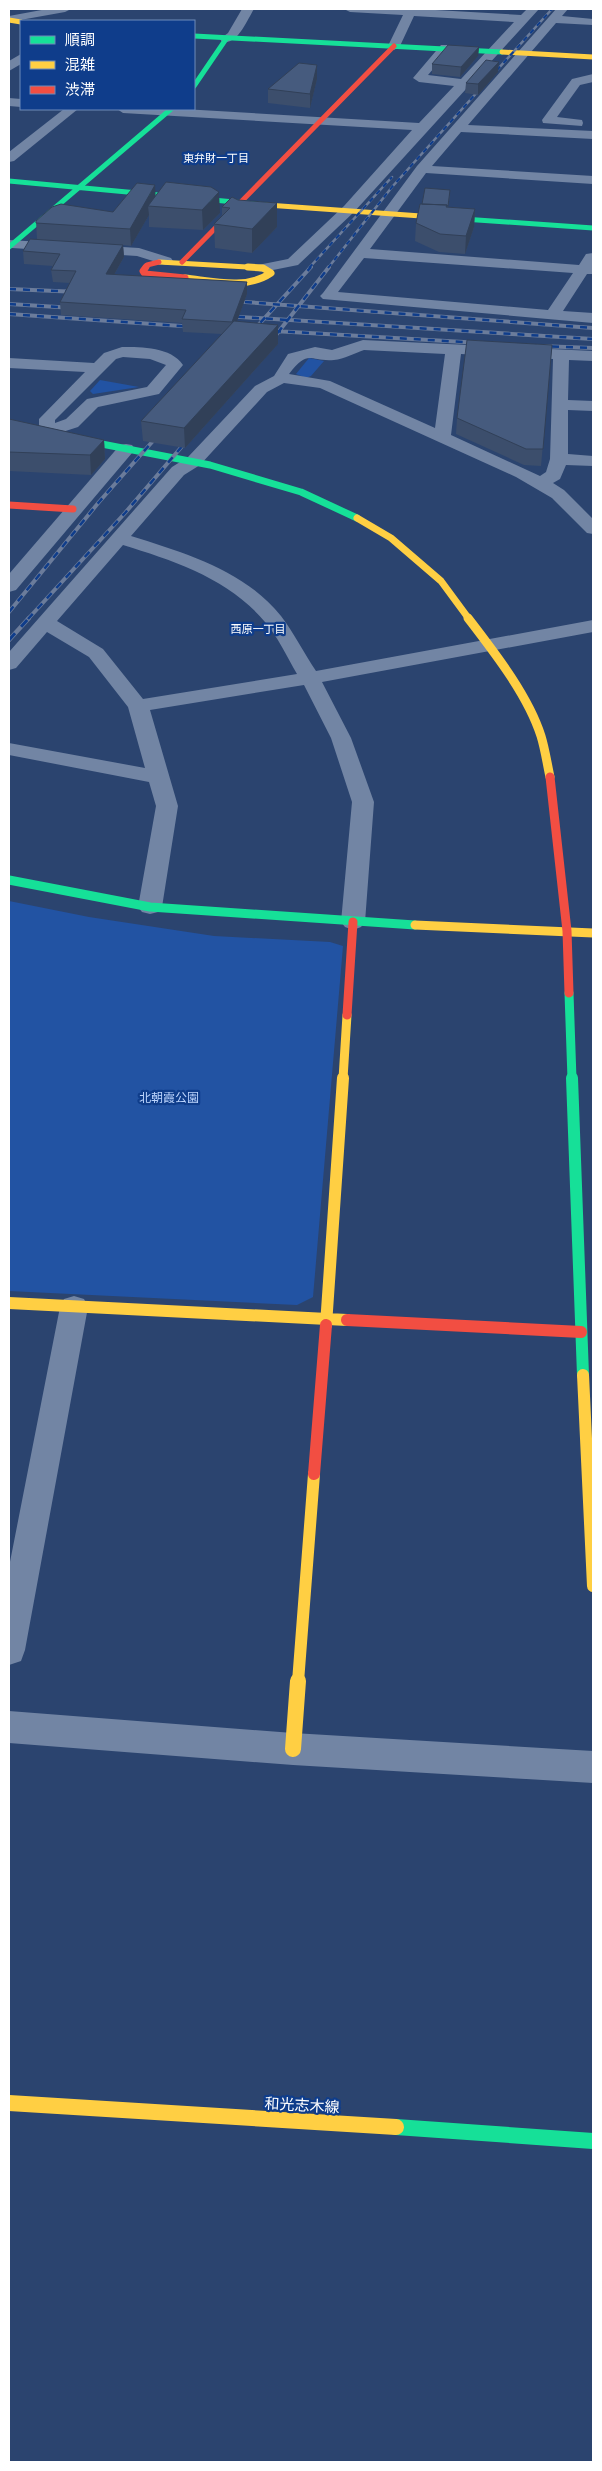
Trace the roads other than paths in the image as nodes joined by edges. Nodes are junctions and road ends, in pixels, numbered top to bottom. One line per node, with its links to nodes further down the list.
1 (65, 9): 7 (street); 10 (street)
2 (248, 9): 13 (street)
3 (350, 9): 6 (street)
4 (534, 9): 8 (street)
5 (562, 9): 9 (street)
6 (412, 10): 8 (street); 14 (street)
7 (9, 19)
8 (524, 19): 16 (street)
9 (552, 19): 11 (street); 17 (street)
10 (57, 20)
11 (593, 22)
12 (195, 36): 13 (street)
13 (226, 38): 14 (street); 19 (street)
14 (394, 46): 15 (street); 24 (street)
15 (445, 48): 16 (street); 21 (street)
16 (495, 50): 17 (street); 21 (street)
17 (525, 52): 18 (street); 27 (street)
18 (593, 57)
19 (198, 75)
20 (593, 78): 25 (street)
21 (465, 83): 26 (street)
22 (71, 110): 29 (street)
23 (170, 110): 24 (street); 33 (street)
24 (322, 121): 26 (street); 34 (street)
25 (593, 125)
26 (422, 127): 35 (street)
27 (458, 128): 28 (street); 30 (street)
28 (593, 135)
29 (9, 158)
30 (422, 169): 31 (street); 36 (street)
31 (593, 180)
32 (9, 181): 33 (street)
33 (79, 187): 34 (street); 38 (street)
34 (239, 203): 35 (street); 42 (street)
35 (349, 209): 36 (street); 43 (street)
36 (388, 214): 37 (street); 40 (street)
37 (593, 228)
38 (11, 245): 41 (street)
39 (593, 252): 44 (street)
40 (360, 253): 44 (street); 45 (street)
41 (166, 261): 42 (street); 43 (street)
42 (182, 262): 43 (street)
43 (264, 268)
44 (588, 269): 45 (street)
45 (553, 314): 46 (street)
46 (593, 318)
47 (454, 349): 48 (street); 49 (street); 61 (street)
48 (561, 354): 50 (street); 57 (street)
49 (333, 355): 53 (street); 54 (street)
50 (593, 356)
51 (9, 362): 52 (street)
52 (97, 368): 55 (street); 56 (street)
53 (284, 378): 54 (street); 64 (street)
54 (324, 384): 61 (street)
55 (74, 392): 56 (street); 60 (street)
56 (93, 404): 60 (street)
57 (558, 404): 58 (street); 63 (street)
58 (593, 406)
59 (9, 426): 60 (street)
60 (47, 432): 62 (street)
61 (442, 436): 66 (street)
62 (126, 449): 64 (street); 68 (street)
63 (559, 459): 65 (street); 66 (street)
64 (194, 461): 70 (street); 74 (street)
65 (593, 461)
66 (541, 483): 69 (street)
67 (9, 505): 68 (street)
68 (73, 509): 71 (street)
69 (593, 529)
70 (120, 538): 72 (street); 76 (street)
71 (9, 586)
72 (46, 622): 75 (street); 77 (street)
73 (593, 626): 74 (street)
74 (488, 645): 76 (street); 83 (street)
75 (9, 664)
76 (310, 678): 77 (street); 82 (street)
77 (138, 706): 79 (street)
78 (9, 749): 79 (street)
79 (158, 777): 81 (street)
80 (9, 880): 81 (street)
81 (150, 907): 82 (street)
82 (353, 922): 83 (street); 87 (street)
83 (566, 931): 84 (street); 88 (street)
84 (593, 933)
85 (9, 1303): 86 (street)
86 (74, 1307): 87 (street); 90 (street)
87 (326, 1320): 88 (street); 92 (street)
88 (587, 1333): 89 (street)
89 (593, 1586)
90 (9, 1650)
91 (9, 1727): 92 (street)
92 (293, 1749): 93 (street)
93 (593, 1767)
94 (9, 2103): 95 (street, 和光志木線)
95 (593, 2141)

